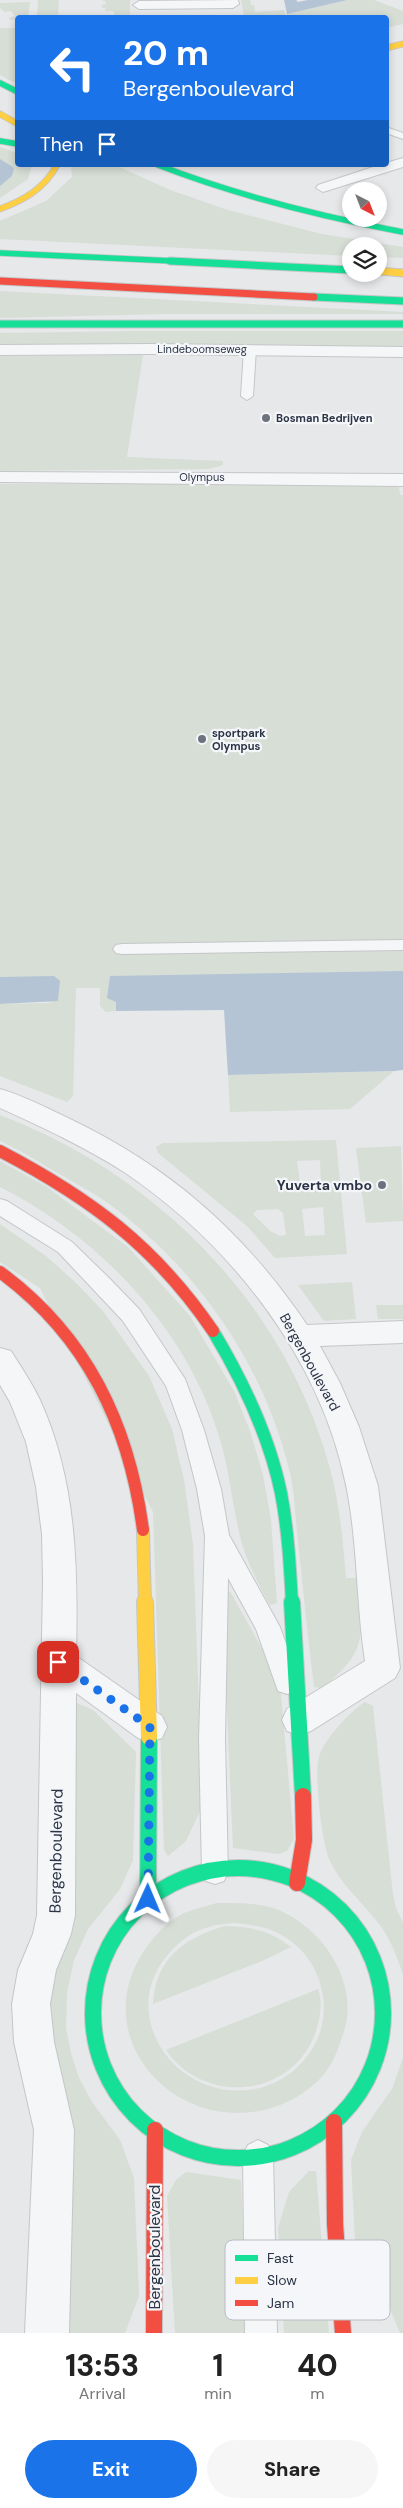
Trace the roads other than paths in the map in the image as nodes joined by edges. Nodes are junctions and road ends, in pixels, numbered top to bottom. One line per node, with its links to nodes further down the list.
1 (232, 0): 2 (street)
2 (139, 2): 3 (street)
3 (139, 15)
4 (403, 44): 5 (main road)
5 (389, 47)
6 (0, 83): 7 (main road)
7 (15, 90)
8 (3, 109): 9 (main road)
9 (15, 121)
10 (15, 124): 11 (main road)
11 (0, 127)
12 (389, 131): 13 (lane)
13 (403, 136)
14 (0, 141): 15 (main road)
15 (15, 144)
16 (403, 162): 20 (street)
17 (56, 167): 22 (main road)
18 (163, 167): 23 (main road)
19 (388, 167): 21 (street)
20 (389, 167)
21 (323, 188)
22 (0, 209)
23 (403, 232)
24 (0, 253): 25 (main road)
25 (342, 270)
26 (387, 271): 27 (main road)
27 (403, 272)
28 (0, 281): 29 (main road)
29 (403, 301)
30 (0, 324): 31 (main road)
31 (403, 324)
32 (0, 350): 33 (street, Lindeboomseweg)
33 (250, 350): 34 (street, Lindeboomseweg); 35 (lane)
34 (403, 352)
35 (246, 396)
36 (0, 477): 37 (street, Olympus)
37 (403, 480)
38 (403, 944): 39 (lane)
39 (122, 949)
40 (0, 1098): 45 (street, Bergenboulevard)
41 (0, 1151): 49 (main road)
42 (0, 1206): 47 (lane)
43 (0, 1272): 50 (main road)
44 (403, 1332): 45 (street)
45 (298, 1336): 49 (street, Bergenboulevard)
46 (0, 1359): 48 (street, Bergenboulevard)
47 (217, 1536): 49 (lane); 51 (lane)
48 (58, 1662): 50 (street); 61 (street, Bergenboulevard)
49 (299, 1720): 52 (main road)
50 (150, 1727): 53 (main road)
51 (215, 1872): 52 (main road); 53 (main road)
52 (297, 1883): 54 (main road)
53 (148, 1899): 55 (main road)
54 (334, 2122): 56 (main road); 58 (main road)
55 (155, 2130): 56 (main road); 62 (main road, Bergenboulevard)
56 (258, 2154): 57 (lane)
57 (259, 2240)
58 (336, 2240)
59 (261, 2320): 63 (lane)
60 (342, 2320): 64 (main road)
61 (47, 2333)
62 (154, 2333)
63 (261, 2333)
64 (343, 2333)

